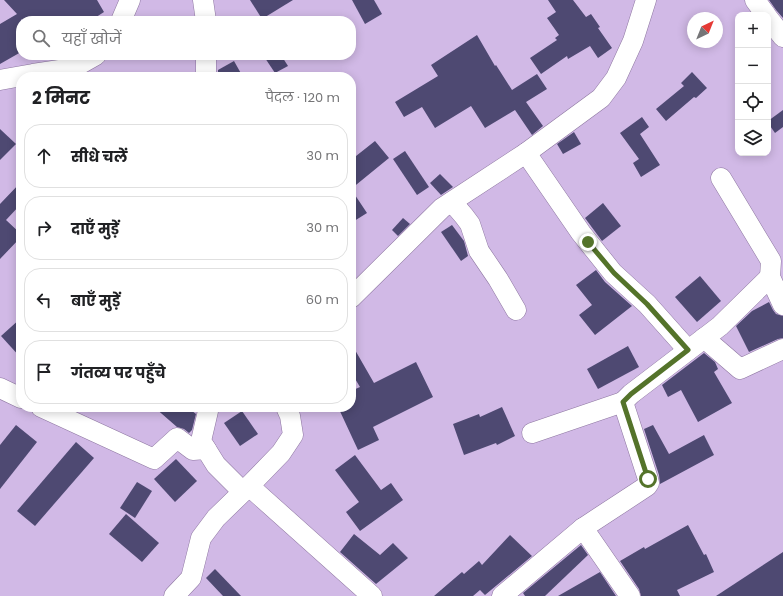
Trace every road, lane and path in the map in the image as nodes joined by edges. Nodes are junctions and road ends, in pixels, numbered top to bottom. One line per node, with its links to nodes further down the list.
1 (130, 0): 6 (street)
2 (203, 0): 7 (street)
3 (646, 0): 16 (street)
4 (755, 0): 5 (street)
5 (764, 12)
6 (123, 16)
7 (205, 16)
8 (771, 22): 9 (street)
9 (783, 37)
10 (90, 60): 12 (street)
11 (206, 60): 13 (street)
12 (77, 72)
13 (206, 72)
14 (16, 77): 15 (street)
15 (0, 80)
16 (526, 153): 18 (street); 25 (street)
17 (721, 178): 19 (street)
18 (452, 202): 20 (street); 22 (street)
19 (770, 277): 21 (street); 23 (street)
20 (356, 293)
21 (783, 305)
22 (516, 310)
23 (704, 338): 24 (street); 25 (street)
24 (783, 349)
25 (688, 350): 28 (street)
26 (0, 388): 27 (street)
27 (16, 396)
28 (623, 402): 32 (street); 35 (street)
29 (52, 412): 33 (street)
30 (208, 412): 33 (street)
31 (288, 412): 34 (street)
32 (532, 433)
33 (206, 449): 34 (street)
34 (246, 489): 36 (street); 37 (street)
35 (583, 528): 38 (street); 39 (street)
36 (174, 596)
37 (372, 596)
38 (502, 596)
39 (630, 596)

